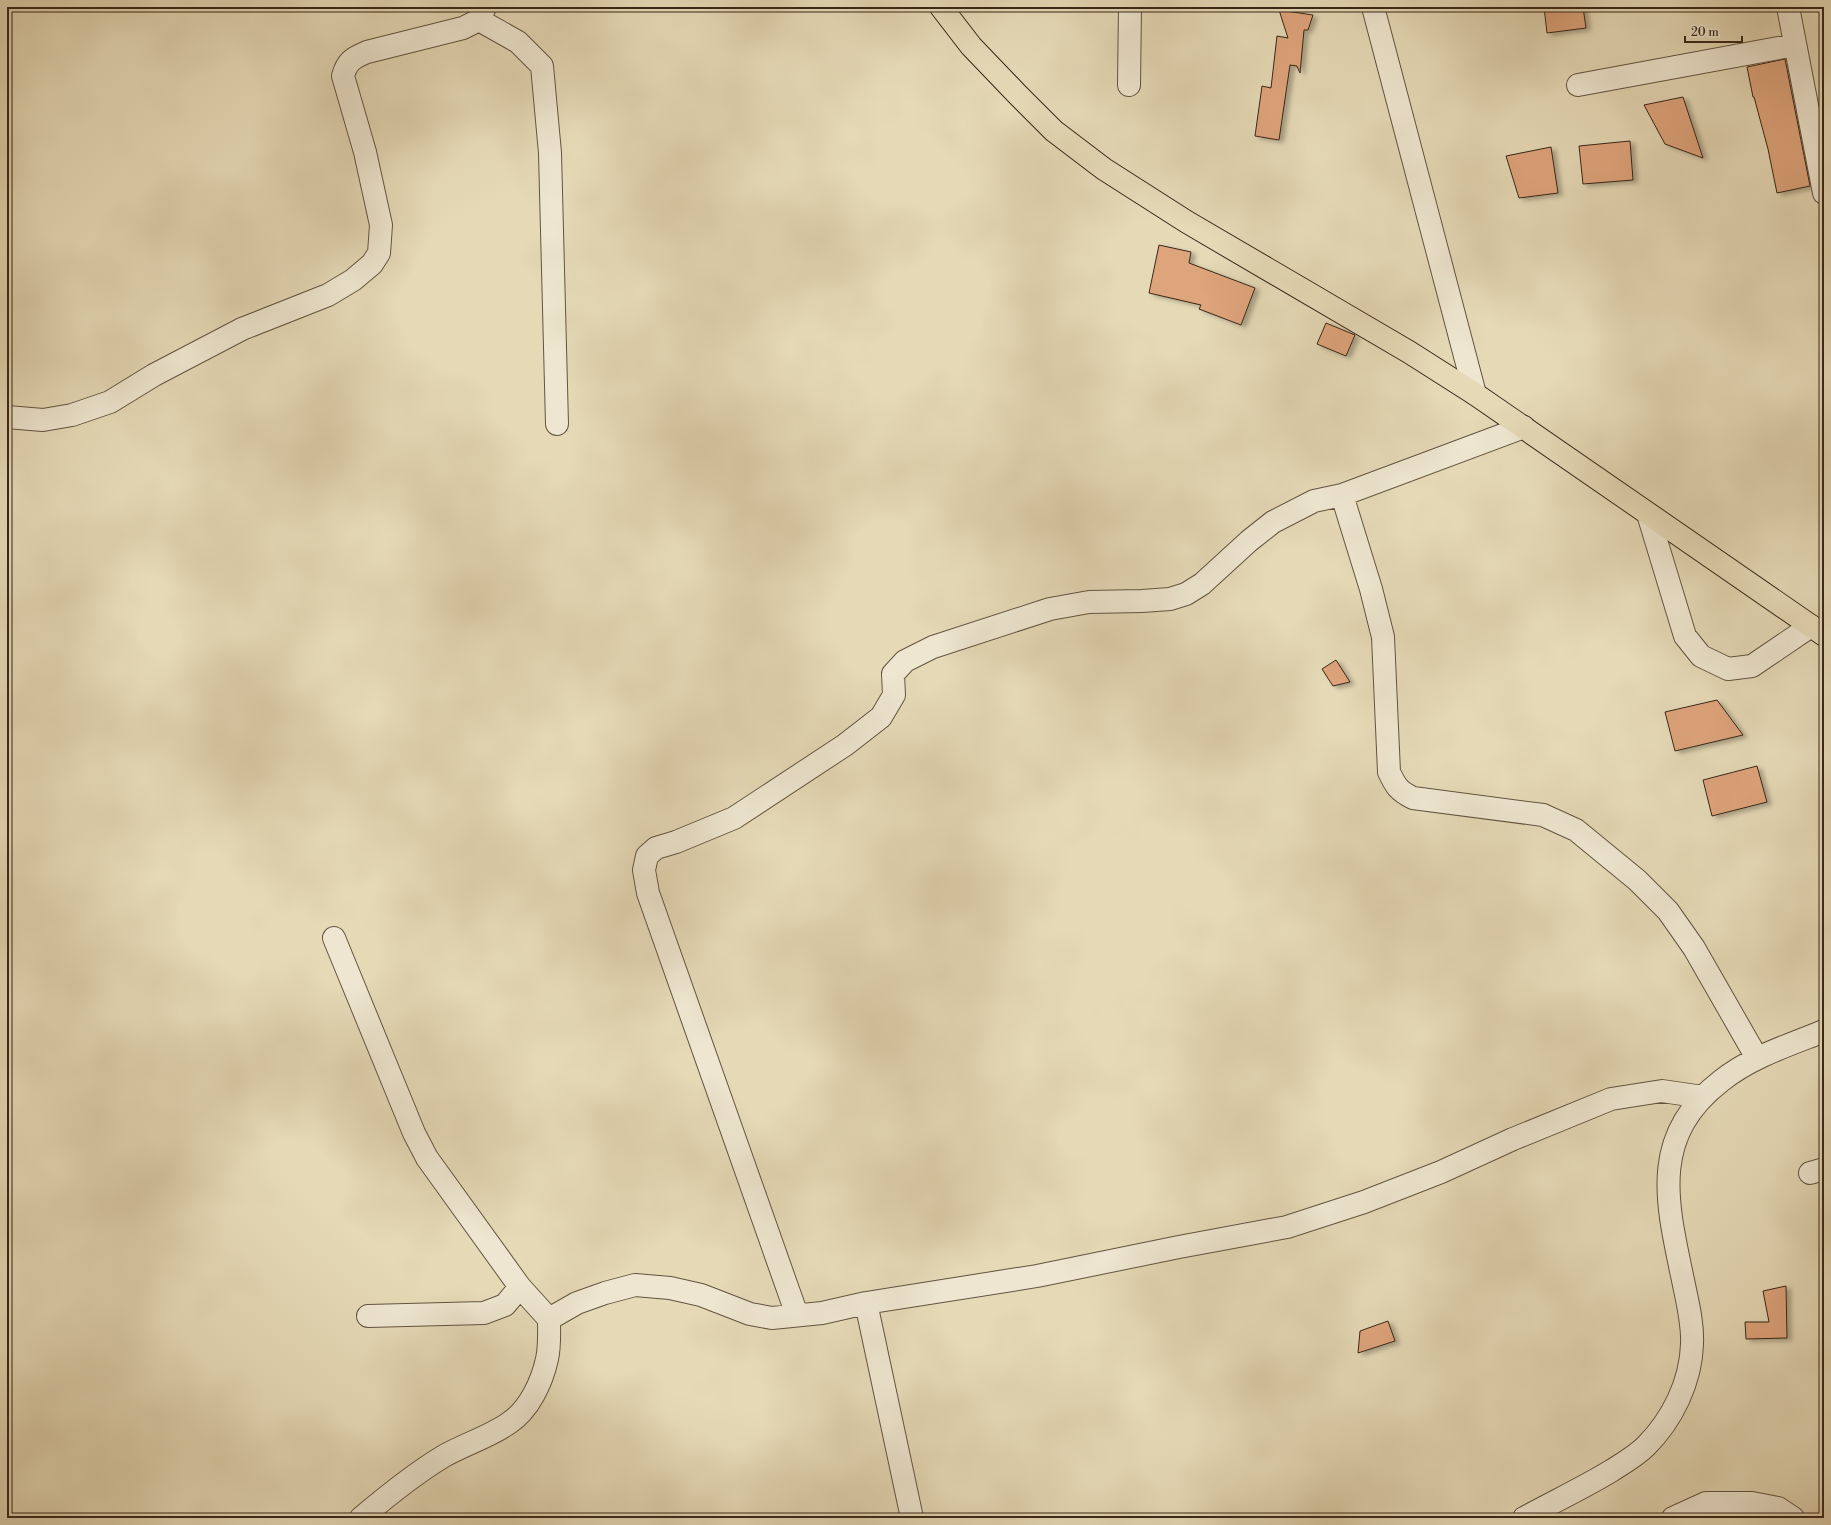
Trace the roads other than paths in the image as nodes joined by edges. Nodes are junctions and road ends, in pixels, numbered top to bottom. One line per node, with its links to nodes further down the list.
1 (941, 7): 10 (main road)
2 (1130, 7): 7 (street)
3 (1374, 7): 10 (street)
4 (1788, 7): 6 (street)
5 (482, 13): 11 (street); 12 (street)
6 (1795, 45): 8 (street); 9 (street)
7 (1129, 85)
8 (1578, 86)
9 (1824, 193)
10 (1475, 394): 13 (main road)
11 (7, 417)
12 (557, 424)
13 (1524, 427): 14 (street); 15 (main road)
14 (1342, 495): 19 (street); 23 (street)
15 (1648, 514): 16 (main road); 16 (street)
16 (1817, 631)
17 (334, 938): 21 (street)
18 (1824, 1031): 19 (street)
19 (1757, 1058): 20 (street)
20 (1703, 1097): 22 (street); 26 (street)
21 (520, 1287): 24 (street); 25 (street)
22 (866, 1303): 23 (street); 28 (street)
23 (796, 1315): 25 (street)
24 (368, 1316)
25 (549, 1319): 27 (street)
26 (1535, 1515)
27 (361, 1518)
28 (912, 1518)
29 (1673, 1518): 30 (street)
30 (1793, 1518)

